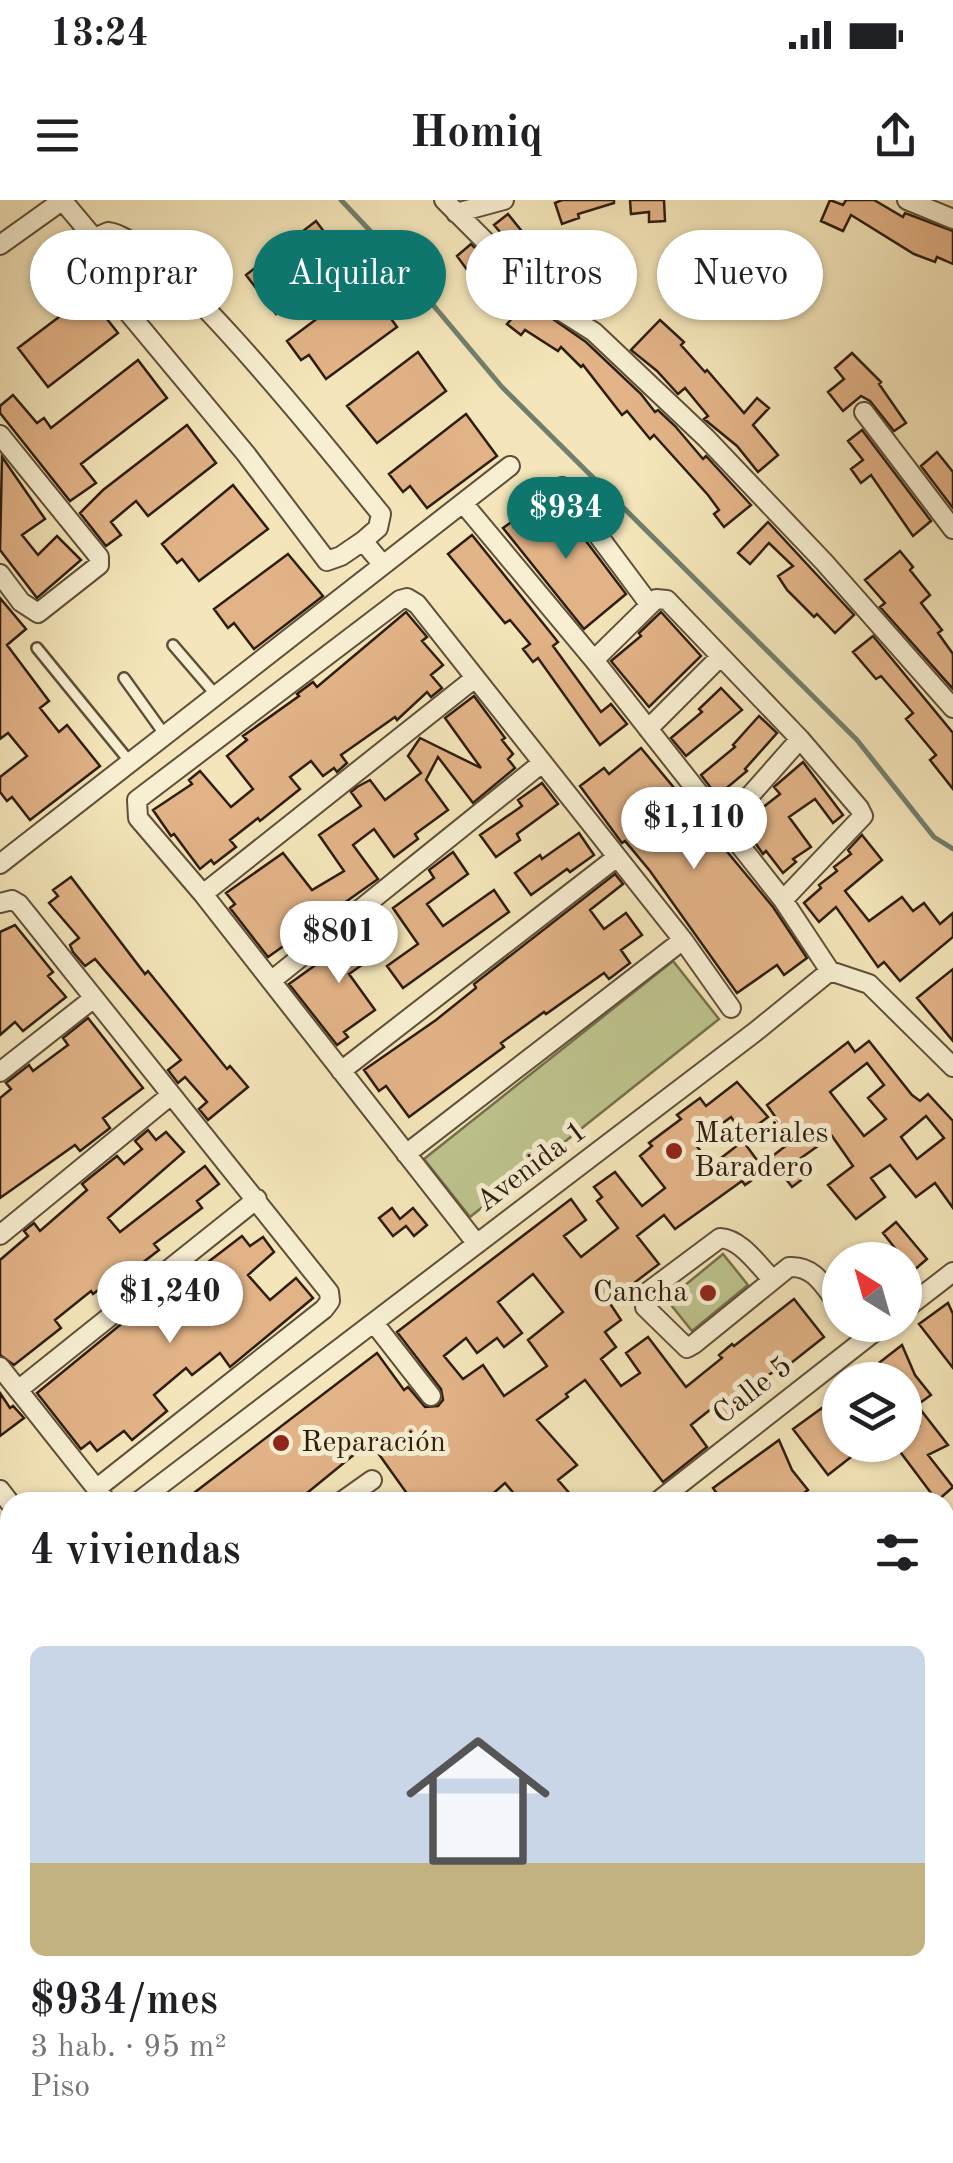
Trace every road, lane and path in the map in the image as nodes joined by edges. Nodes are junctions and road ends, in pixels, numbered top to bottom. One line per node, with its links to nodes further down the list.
1 (63, 200): 6 (street); 7 (street)
2 (504, 200): 4 (street)
3 (907, 200): 5 (street)
4 (450, 206): 27 (street)
5 (953, 220)
6 (87, 230)
7 (0, 245)
8 (134, 320): 16 (street)
9 (215, 320): 16 (street)
10 (864, 412): 15 (street)
11 (0, 435): 18 (street)
12 (510, 466): 14 (street)
13 (562, 488): 19 (street)
14 (462, 503): 17 (street); 23 (street)
15 (953, 529)
16 (363, 541): 17 (street)
17 (383, 565): 26 (street)
18 (0, 574)
19 (650, 605): 22 (street); 23 (street)
20 (174, 644): 26 (lane)
21 (38, 648): 31 (lane)
22 (720, 657): 28 (street); 30 (street)
23 (594, 660): 28 (street)
24 (124, 678): 29 (lane)
25 (475, 678): 32 (street); 36 (street); 36 (street)
26 (216, 696): 29 (street)
27 (953, 708)
28 (648, 729): 33 (street)
29 (166, 735): 31 (street)
30 (800, 739): 33 (street); 37 (street)
31 (130, 762): 35 (street)
32 (542, 763): 34 (street); 41 (street)
33 (724, 825): 37 (street)
34 (616, 857): 39 (street); 45 (street)
35 (1, 862)
36 (203, 894): 41 (street)
37 (783, 900): 40 (street)
38 (0, 903): 42 (street)
39 (682, 940): 43 (street); 48 (street)
40 (830, 971): 44 (street); 51 (street, Avenida 1)
41 (271, 981): 45 (street)
42 (94, 998): 46 (street); 47 (street)
43 (731, 1008)
44 (953, 1068)
45 (341, 1071): 48 (street)
46 (0, 1072)
47 (171, 1095): 49 (street); 50 (street)
48 (406, 1154): 51 (street)
49 (257, 1198): 59 (street); 63 (street)
50 (0, 1235)
51 (477, 1244): 56 (street, Avenida 1)
52 (953, 1272): 55 (street)
53 (772, 1280): 53 (street); 54 (street)
54 (822, 1283)
55 (922, 1295)
56 (374, 1323): 60 (street); 64 (street, Avenida 1)
57 (848, 1342): 66 (street, Calle 5)
58 (0, 1367): 59 (street)
59 (18, 1390): 62 (street)
60 (431, 1396)
61 (372, 1480): 65 (street)
62 (99, 1492)
63 (107, 1492)
64 (151, 1492)
65 (355, 1492)
66 (669, 1492)

